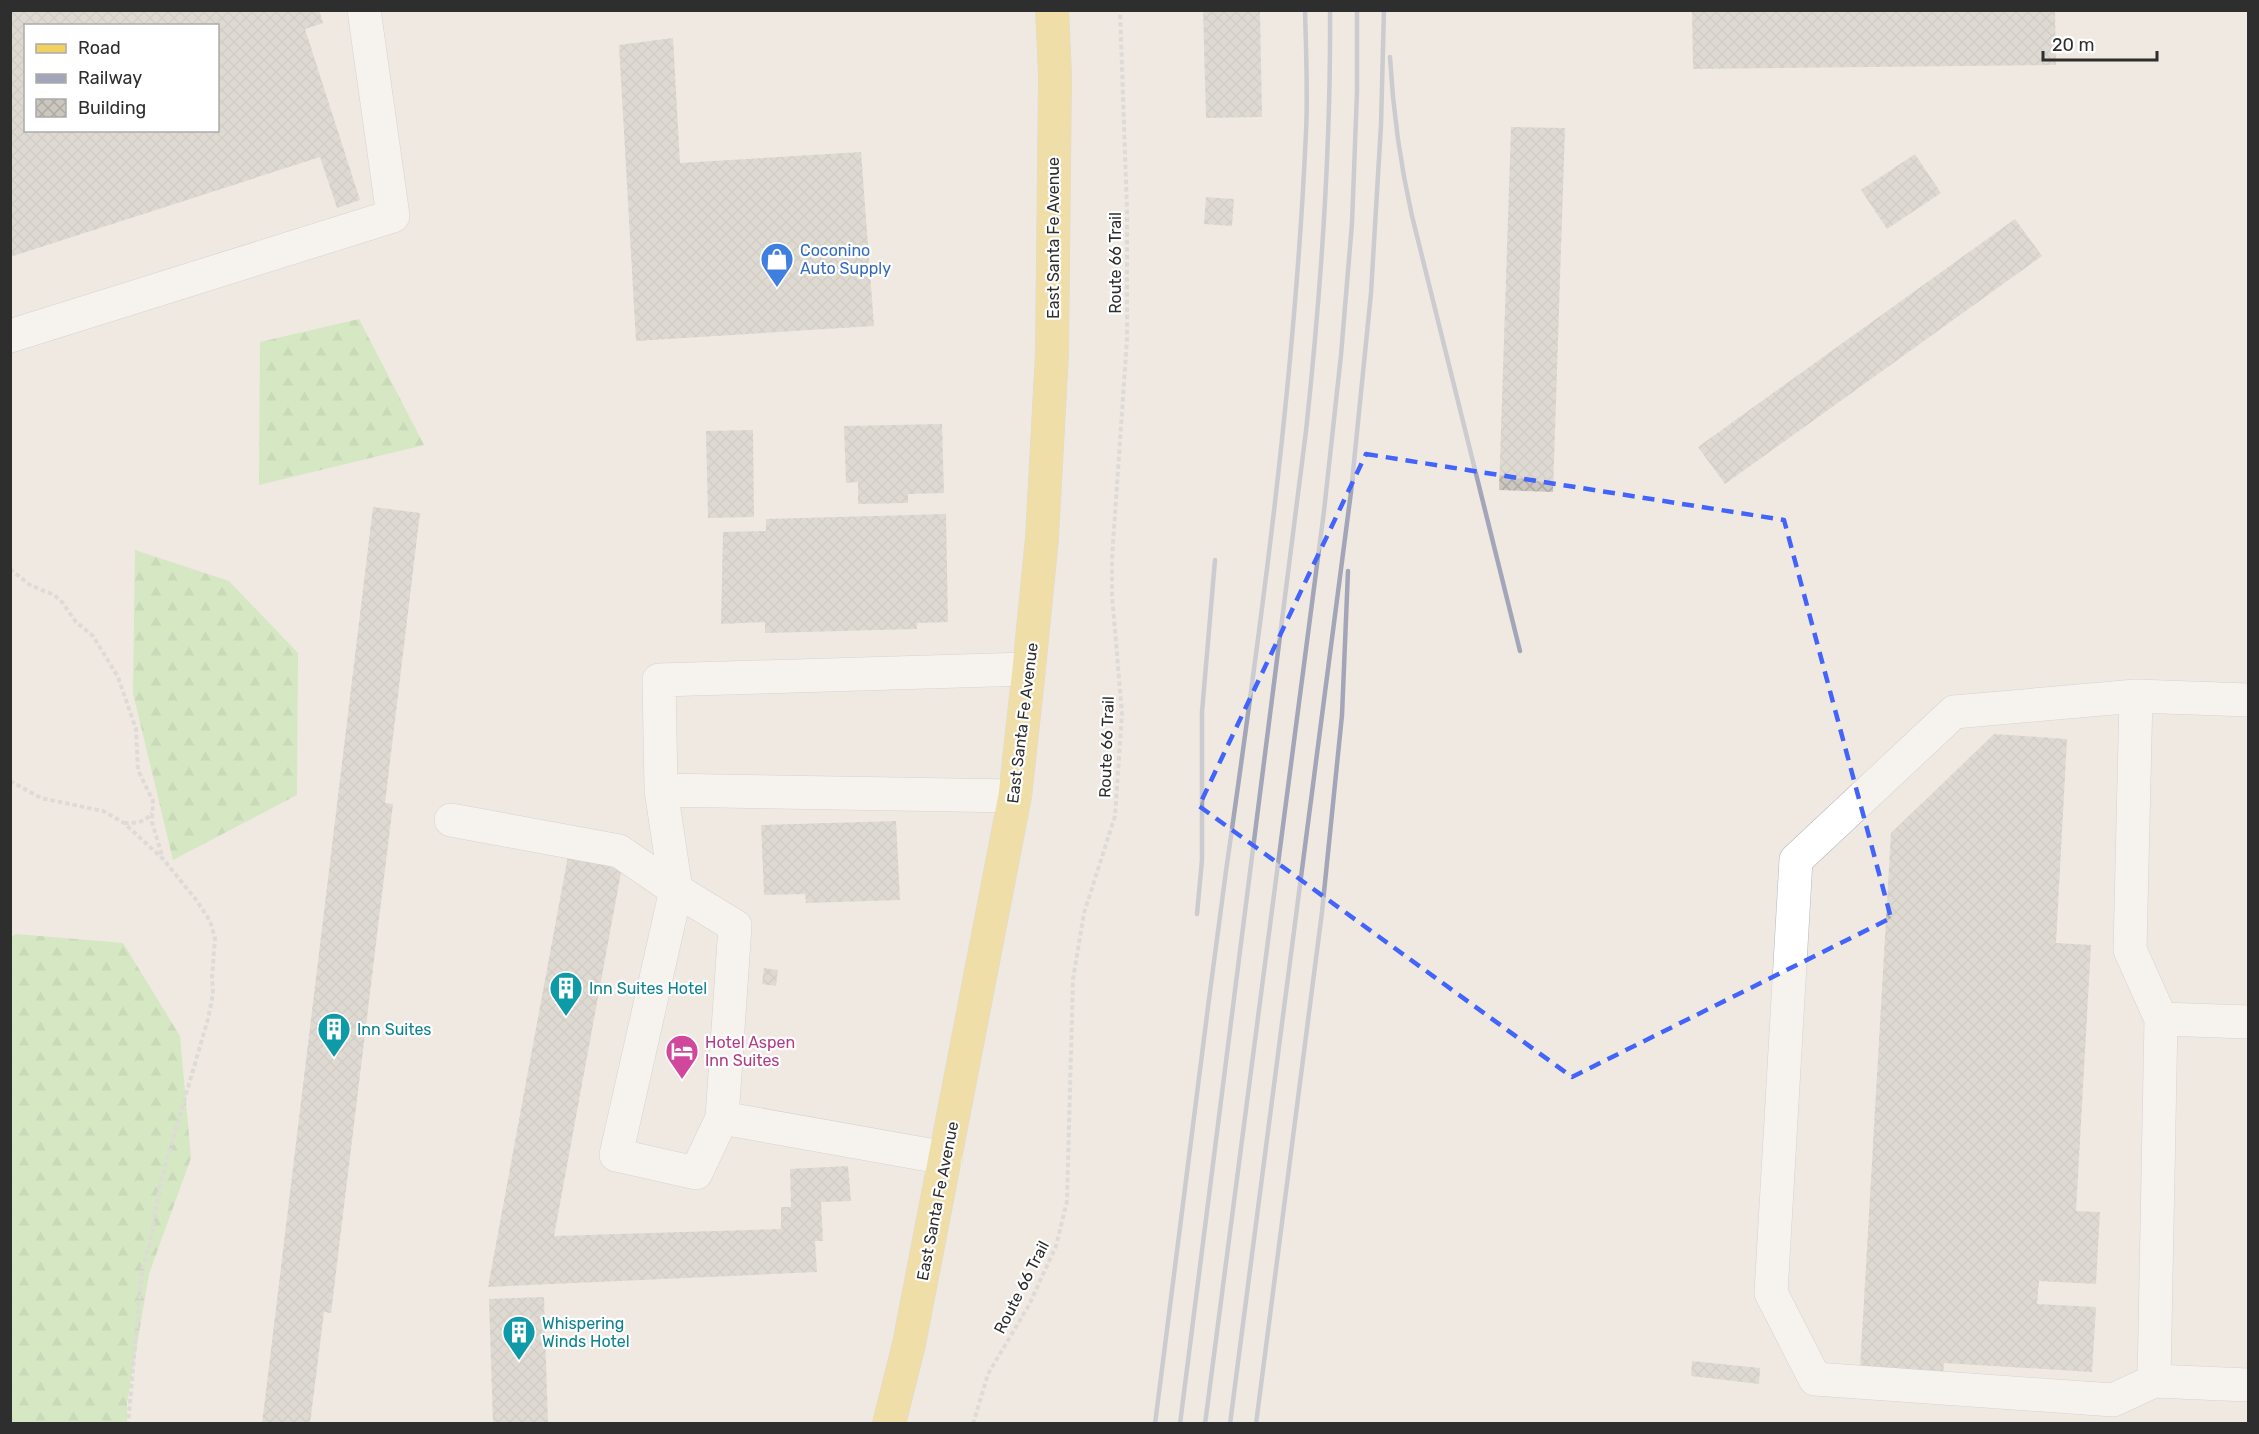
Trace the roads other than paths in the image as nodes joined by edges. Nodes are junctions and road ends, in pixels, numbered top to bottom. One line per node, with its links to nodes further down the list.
1 (364, 10): 3 (lane)
2 (1052, 10): 4 (main road, East Santa Fe Avenue)
3 (10, 336)
4 (1029, 669): 7 (lane); 8 (main road, East Santa Fe Avenue)
5 (2136, 696): 6 (lane); 11 (lane); 15 (lane)
6 (2248, 700)
7 (661, 790): 8 (lane); 10 (lane)
8 (1015, 796): 14 (main road, East Santa Fe Avenue)
9 (451, 820): 10 (lane)
10 (676, 890): 13 (lane); 13 (lane)
11 (2161, 1019): 12 (lane); 15 (lane)
12 (2248, 1022)
13 (722, 1118): 14 (lane)
14 (946, 1158): 17 (main road, East Santa Fe Avenue)
15 (2154, 1381): 16 (lane)
16 (2248, 1385)
17 (889, 1424)

